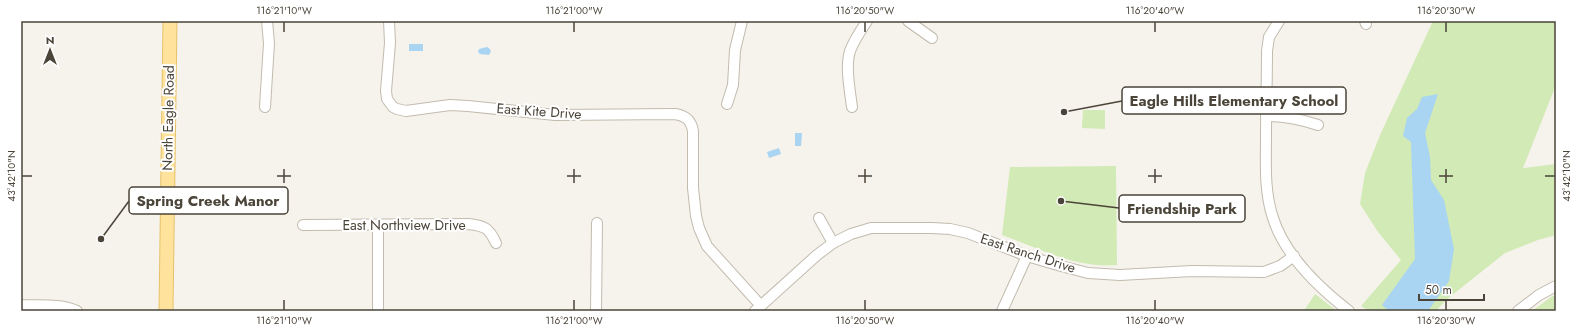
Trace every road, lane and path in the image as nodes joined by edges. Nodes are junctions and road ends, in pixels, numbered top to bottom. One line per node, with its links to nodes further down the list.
1 (170, 21): 26 (main road, North Eagle Road)
2 (267, 21): 10 (street)
3 (389, 21): 24 (street, East Kite Drive)
4 (742, 21): 9 (street)
5 (867, 21): 11 (street)
6 (908, 21): 8 (street)
7 (1279, 21): 12 (street)
8 (932, 38)
9 (727, 104)
10 (266, 107)
11 (852, 107)
12 (1266, 116): 13 (street); 21 (street)
13 (1318, 125)
14 (819, 218): 19 (street)
15 (597, 223): 28 (street)
16 (303, 225): 17 (street, East Northview Drive)
17 (378, 225): 18 (street, East Northview Drive); 27 (street)
18 (496, 243)
19 (833, 243): 20 (street, East Ranch Drive); 24 (street, East Ranch Drive)
20 (1027, 256): 21 (street, East Ranch Drive); 29 (street)
21 (1294, 256): 30 (street)
22 (1556, 286): 31 (street)
23 (21, 306): 25 (street)
24 (758, 308)
25 (77, 311)
26 (166, 311)
27 (378, 311)
28 (596, 311)
29 (1002, 311)
30 (1349, 311)
31 (1518, 311)

